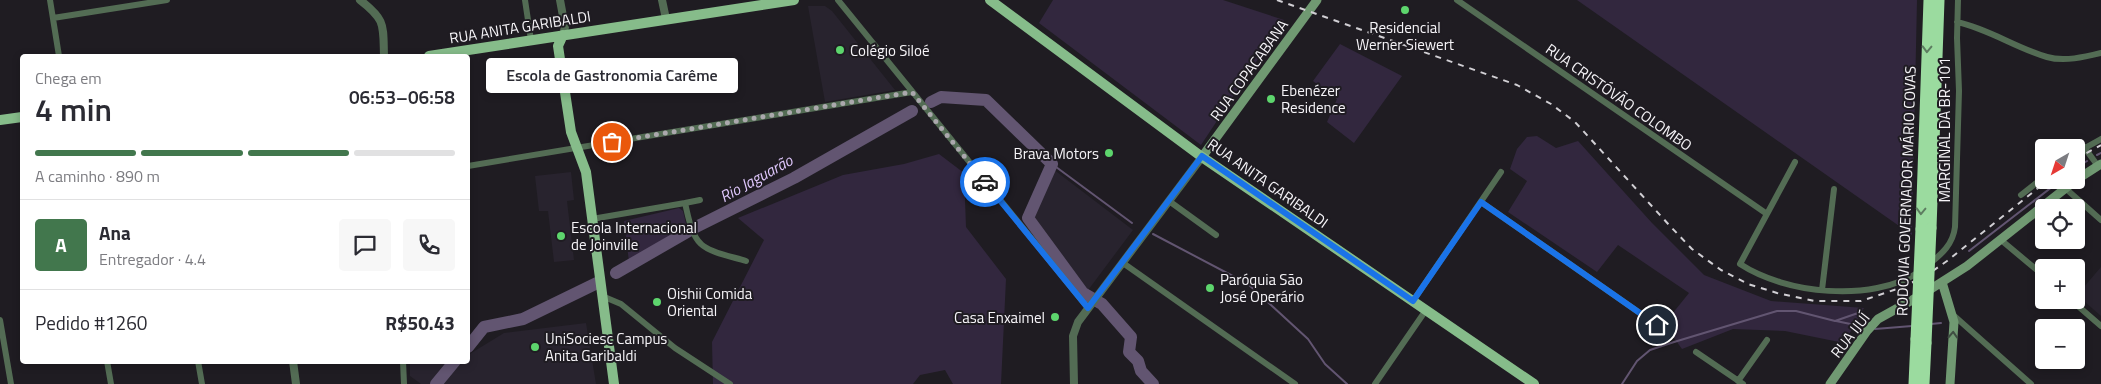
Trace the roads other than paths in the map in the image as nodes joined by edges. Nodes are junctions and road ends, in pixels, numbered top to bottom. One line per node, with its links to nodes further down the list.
1 (50, 0): 15 (street)
2 (167, 0): 15 (street)
3 (360, 0): 21 (street)
4 (525, 0): 19 (street)
5 (560, 0): 18 (street)
6 (662, 0): 16 (street)
7 (794, 0): 16 (main road, RUA ANITA GARIBALDI)
8 (838, 0): 24 (street)
9 (990, 0): 31 (main road, RUA ANITA GARIBALDI)
10 (1318, 0): 31 (main road, RUA COPACABANA)
11 (1457, 0): 46 (street, RUA CRISTÓVÃO COLOMBO)
12 (1929, 0): 49 (highway, RODOVIA GOVERNADOR MÁRIO COVAS, one-way to 49)
13 (1939, 0): 49 (highway, RODOVIA GOVERNADOR MÁRIO COVAS)
14 (1958, 0): 17 (street, MARGINAL DA BR-101)
15 (53, 18): 20 (street)
16 (666, 19): 18 (main road, RUA ANITA GARIBALDI)
17 (1957, 22): 23 (street); 56 (street, MARGINAL DA BR-101)
18 (563, 35): 19 (main road, RUA ANITA GARIBALDI); 29 (main road)
19 (531, 40): 22 (main road, RUA ANITA GARIBALDI)
20 (59, 54)
21 (384, 54)
22 (442, 54)
23 (2101, 54)
24 (912, 92): 29 (street); 59 (street)
25 (20, 117): 26 (main road)
26 (0, 120)
27 (2101, 139): 28 (street)
28 (2085, 147)
29 (578, 148): 34 (street); 47 (main road)
30 (2085, 148): 33 (street)
31 (1202, 156): 43 (street); 58 (main road, RUA ANITA GARIBALDI)
32 (1795, 162): 46 (street)
33 (2099, 165): 36 (main road, RUA IJUÍ)
34 (470, 166)
35 (1501, 172): 44 (street)
36 (2085, 175)
37 (2035, 183): 41 (street)
38 (1834, 189): 56 (street)
39 (2065, 189): 51 (main road, RUA IJUÍ)
40 (2067, 189): 48 (street)
41 (2021, 195)
42 (700, 200): 45 (street)
43 (1169, 201): 50 (street); 53 (street)
44 (1481, 202): 58 (street); 64 (street)
45 (685, 203): 47 (street); 52 (street)
46 (1767, 214): 56 (street, MARGINAL DA BR-101)
47 (592, 219): 57 (main road)
48 (2101, 220)
49 (1926, 229): 67 (highway, RODOVIA GOVERNADOR MÁRIO COVAS, bridge)
50 (1216, 235)
51 (2002, 240): 54 (street); 55 (main road, RUA IJUÍ)
52 (746, 261)
53 (1123, 263): 59 (street); 83 (street)
54 (2035, 268)
55 (1942, 282): 62 (main road); 86 (main road, RUA IJUÍ)
56 (1822, 290)
57 (602, 296): 80 (main road); 81 (street)
58 (1413, 301): 61 (main road, RUA ANITA GARIBALDI)
59 (1091, 306): 82 (street)
60 (2081, 309): 65 (street)
61 (1426, 310): 84 (street); 85 (main road, RUA ANITA GARIBALDI)
62 (1952, 314): 73 (main road, one-way to 62); 89 (street)
63 (0, 320): 75 (street)
64 (1657, 325)
65 (2101, 326)
66 (1767, 340): 74 (street)
67 (1921, 341): 87 (highway, RODOVIA GOVERNADOR MÁRIO COVAS); 88 (highway, RODOVIA GOVERNADOR MÁRIO COVAS)
68 (1696, 352): 74 (street)
69 (108, 364): 76 (street)
70 (199, 364): 77 (street)
71 (293, 364): 78 (street)
72 (403, 364): 79 (street)
73 (1952, 382)
74 (1740, 383)
75 (11, 384)
76 (111, 384)
77 (202, 384)
78 (296, 384)
79 (404, 384)
80 (614, 384)
81 (730, 384)
82 (1074, 384)
83 (1295, 384)
84 (1375, 384)
85 (1534, 384)
86 (1830, 384)
87 (1914, 384)
88 (1924, 384)
89 (2031, 384)

